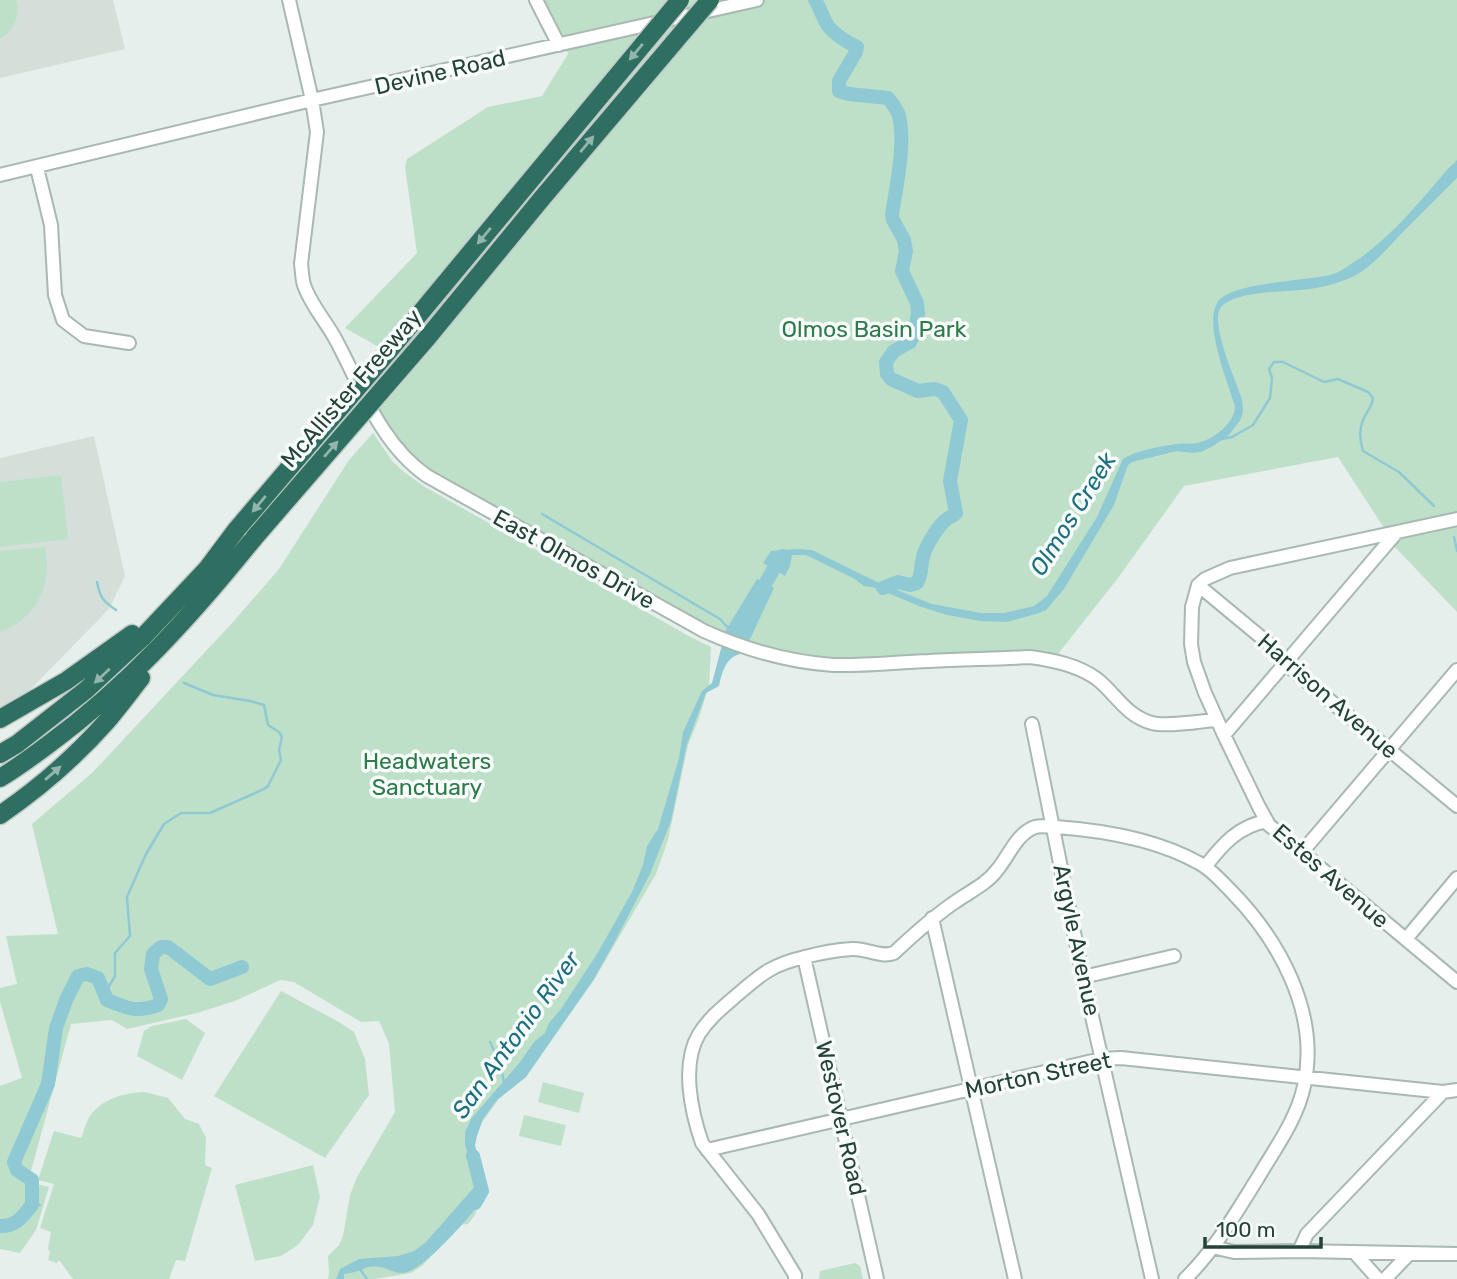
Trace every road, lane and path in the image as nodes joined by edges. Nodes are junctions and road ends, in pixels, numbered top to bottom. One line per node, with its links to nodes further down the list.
1 (289, 0): 7 (street, East Olmos Drive)
2 (536, 0): 6 (street)
3 (680, 0): 17 (highway, McAllister Freeway, one-way to 17, bridge)
4 (710, 0): 16 (highway, McAllister Freeway, one-way to 4, bridge)
5 (757, 0): 6 (street, Devine Road)
6 (559, 45): 7 (street, Devine Road)
7 (312, 100): 8 (street, Devine Road); 21 (street, East Olmos Drive)
8 (122, 146): 9 (street, Devine Road); 10 (street, Devine Road)
9 (38, 172): 11 (street, Devine Road); 12 (street)
10 (0, 175)
11 (0, 181)
12 (129, 343)
13 (1457, 519): 14 (street)
14 (1397, 532): 15 (street); 18 (street)
15 (1198, 586): 18 (street, Harrison Avenue); 21 (street)
16 (211, 590): 26 (highway, McAllister Freeway); 28 (highway, one-way to 16)
17 (185, 593): 20 (highway); 25 (highway, McAllister Freeway, one-way to 25)
18 (1286, 664): 23 (street); 24 (street, Harrison Avenue)
19 (1457, 670): 24 (street)
20 (0, 719)
21 (1217, 720): 23 (street)
22 (1032, 724): 30 (street, Argyle Avenue)
23 (1224, 735): 29 (street)
24 (1389, 749): 27 (street, Harrison Avenue); 31 (street)
25 (0, 754)
26 (0, 778)
27 (1457, 806)
28 (0, 815)
29 (1267, 821): 31 (street, Estes Avenue); 32 (street, Estes Avenue)
30 (1054, 827): 32 (street); 34 (street); 38 (street, Argyle Avenue)
31 (1302, 852): 35 (street, Estes Avenue)
32 (1205, 867): 41 (street)
33 (1457, 878): 35 (street)
34 (933, 918): 37 (street); 42 (street)
35 (1406, 940): 39 (street, Estes Avenue)
36 (1174, 956): 38 (street)
37 (804, 957): 45 (street, Westover Road); 46 (street)
38 (1083, 977): 40 (street, Argyle Avenue)
39 (1457, 982)
40 (1101, 1059): 41 (street, Morton Street); 42 (street, Morton Street); 55 (street, Argyle Avenue)
41 (1306, 1077): 44 (street, Morton Street); 47 (street)
42 (971, 1089): 45 (street, Morton Street); 54 (street)
43 (1457, 1090): 44 (street, Morton Street)
44 (1443, 1092): 48 (street)
45 (841, 1119): 46 (street, Morton Street); 53 (street, Westover Road)
46 (707, 1150): 52 (street)
47 (1212, 1247): 48 (street); 56 (street)
48 (1299, 1251): 49 (street)
49 (1354, 1252): 50 (street); 57 (street)
50 (1410, 1253): 51 (street); 58 (street)
51 (1457, 1254)
52 (795, 1279)
53 (877, 1279)
54 (1015, 1279)
55 (1152, 1279)
56 (1185, 1279)
57 (1378, 1279)
58 (1385, 1279)

